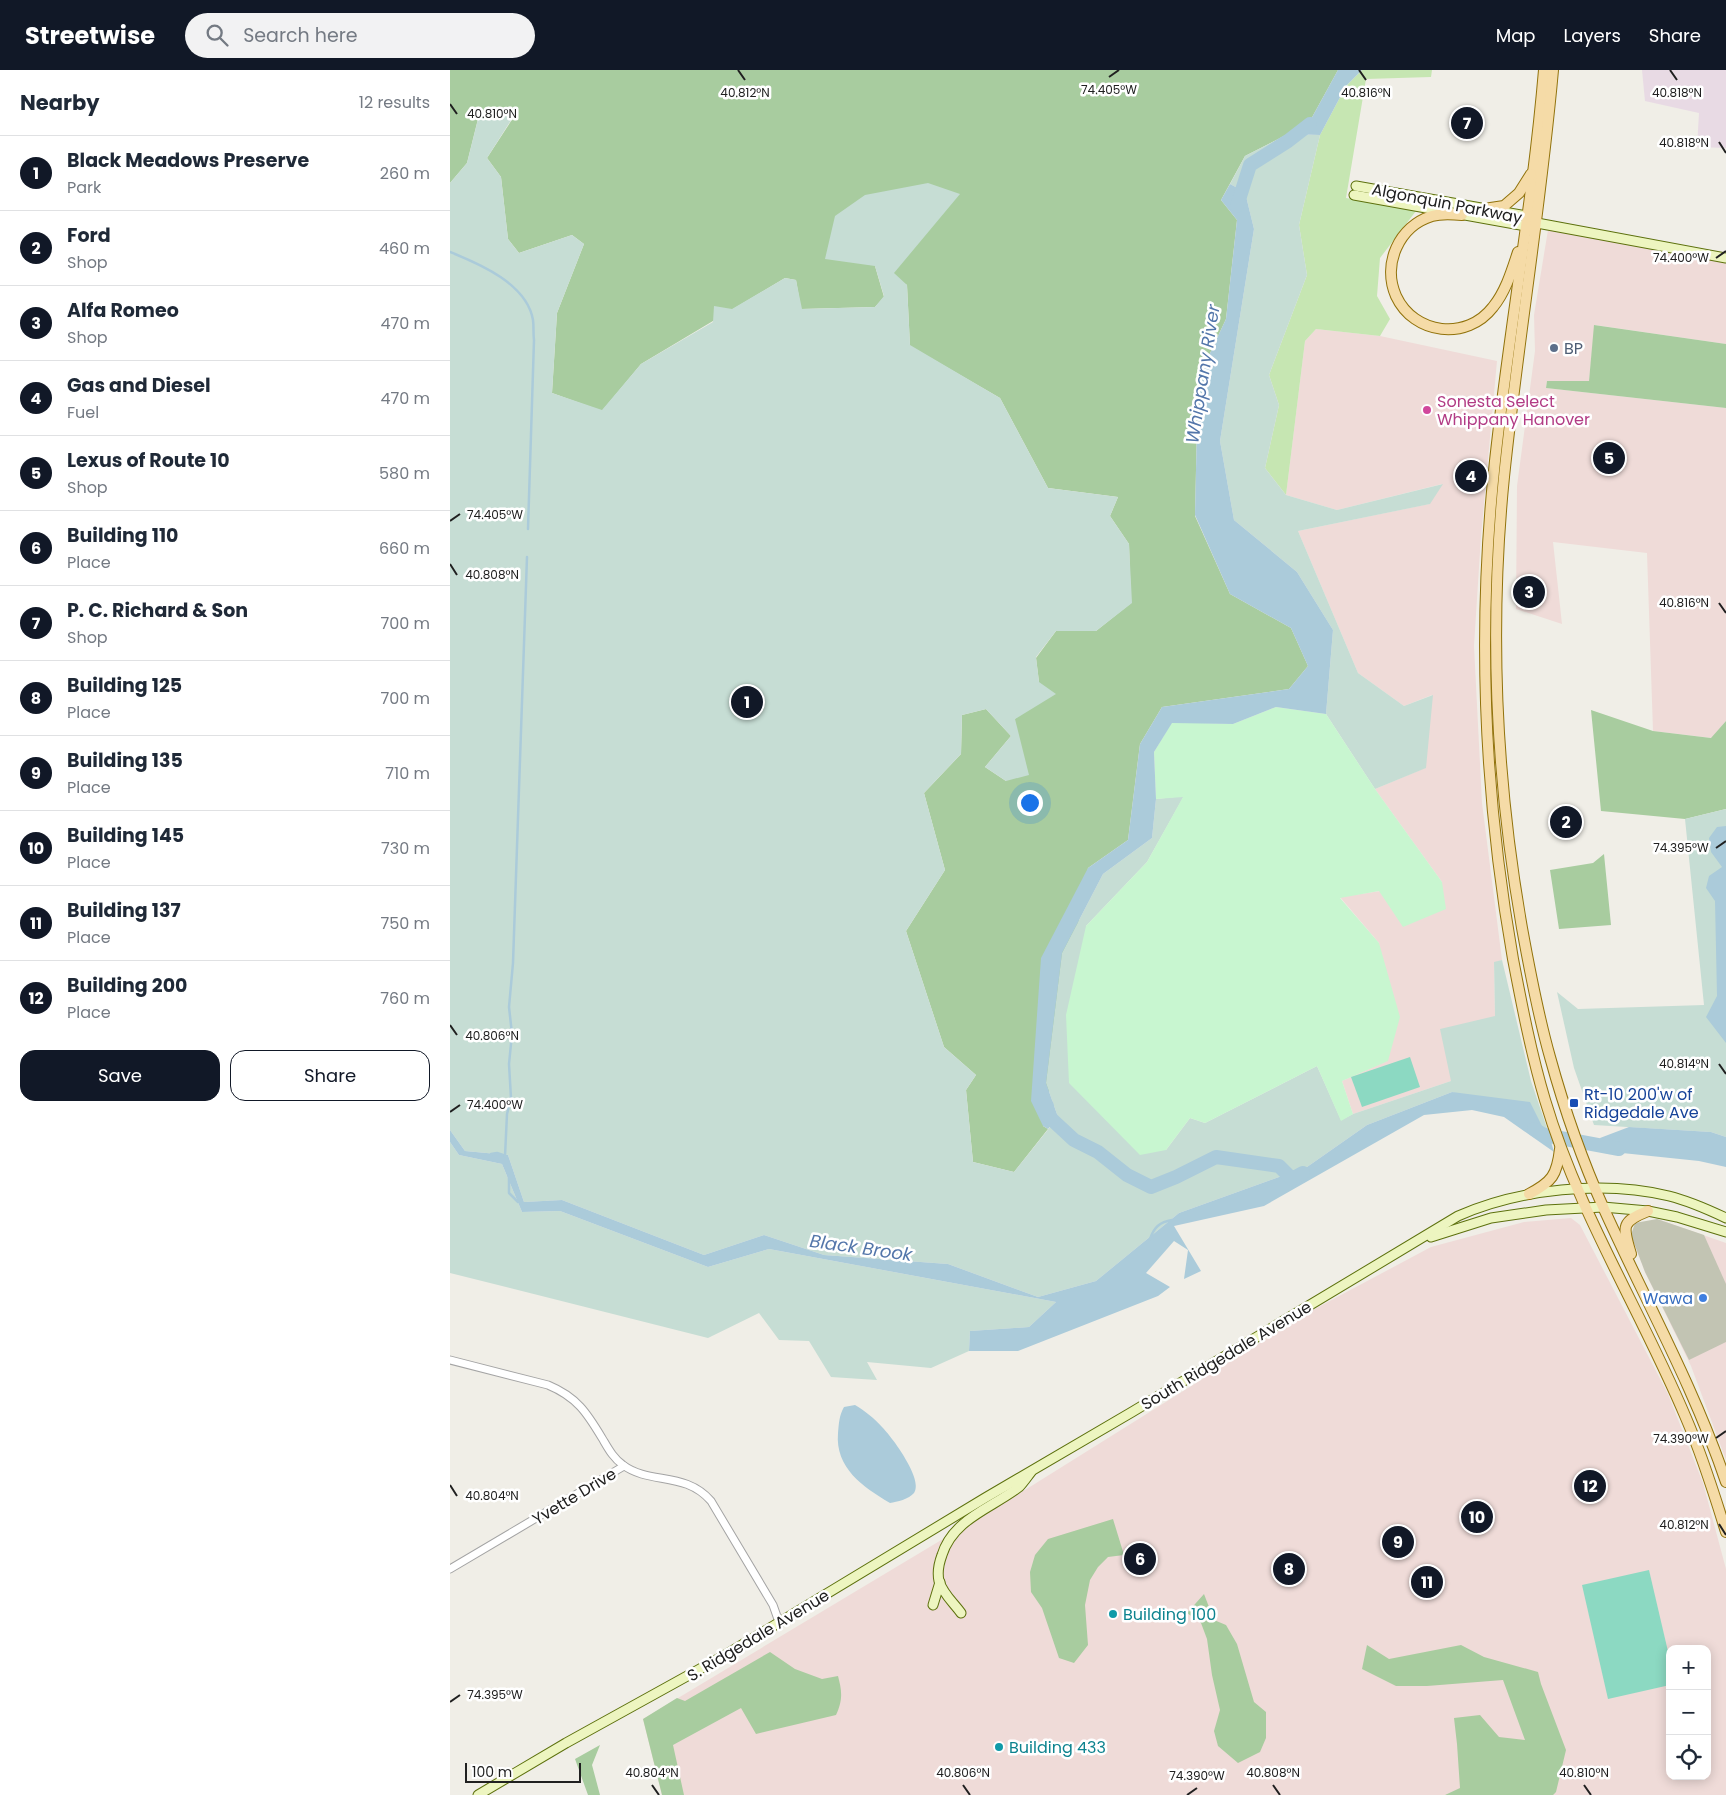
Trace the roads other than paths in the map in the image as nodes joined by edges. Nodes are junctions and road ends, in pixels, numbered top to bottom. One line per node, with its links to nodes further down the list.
1 (1544, 70): 3 (main road)
2 (1554, 70): 6 (main road)
3 (1533, 168): 4 (main road); 7 (main road)
4 (1484, 209): 5 (main road, Algonquin Parkway); 7 (main road, Algonquin Parkway)
5 (1462, 214): 7 (main road, Algonquin Parkway); 7 (main road)
6 (1537, 224): 7 (main road, Algonquin Parkway); 8 (main road, Algonquin Parkway); 10 (main road)
7 (1526, 226): 9 (main road)
8 (1726, 258)
9 (1560, 1146): 11 (main road); 12 (main road)
10 (1596, 1188): 11 (main road, South Ridgedale Avenue); 14 (main road); 16 (main road, South Ridgedale Avenue)
11 (1578, 1190): 12 (main road, South Ridgedale Avenue); 13 (main road)
12 (1529, 1194): 18 (main road, South Ridgedale Avenue)
13 (1586, 1207): 14 (main road, South Ridgedale Avenue); 18 (main road, South Ridgedale Avenue); 24 (main road)
14 (1603, 1207): 15 (main road, South Ridgedale Avenue); 19 (main road)
15 (1648, 1211): 17 (main road, South Ridgedale Avenue); 19 (main road)
16 (1726, 1218)
17 (1726, 1232)
18 (1417, 1242): 22 (main road, South Ridgedale Avenue)
19 (1633, 1269): 23 (main road)
20 (450, 1360): 21 (street)
21 (624, 1466): 25 (street, Yvette Drive); 29 (street, Yvette Drive)
22 (1034, 1468): 26 (main road); 29 (main road, S. Ridgedale Avenue)
23 (1726, 1482)
24 (1726, 1532)
25 (450, 1569)
26 (940, 1582): 27 (main road); 28 (main road)
27 (933, 1605)
28 (961, 1613)
29 (779, 1622): 30 (main road, S. Ridgedale Avenue)
30 (478, 1795)

